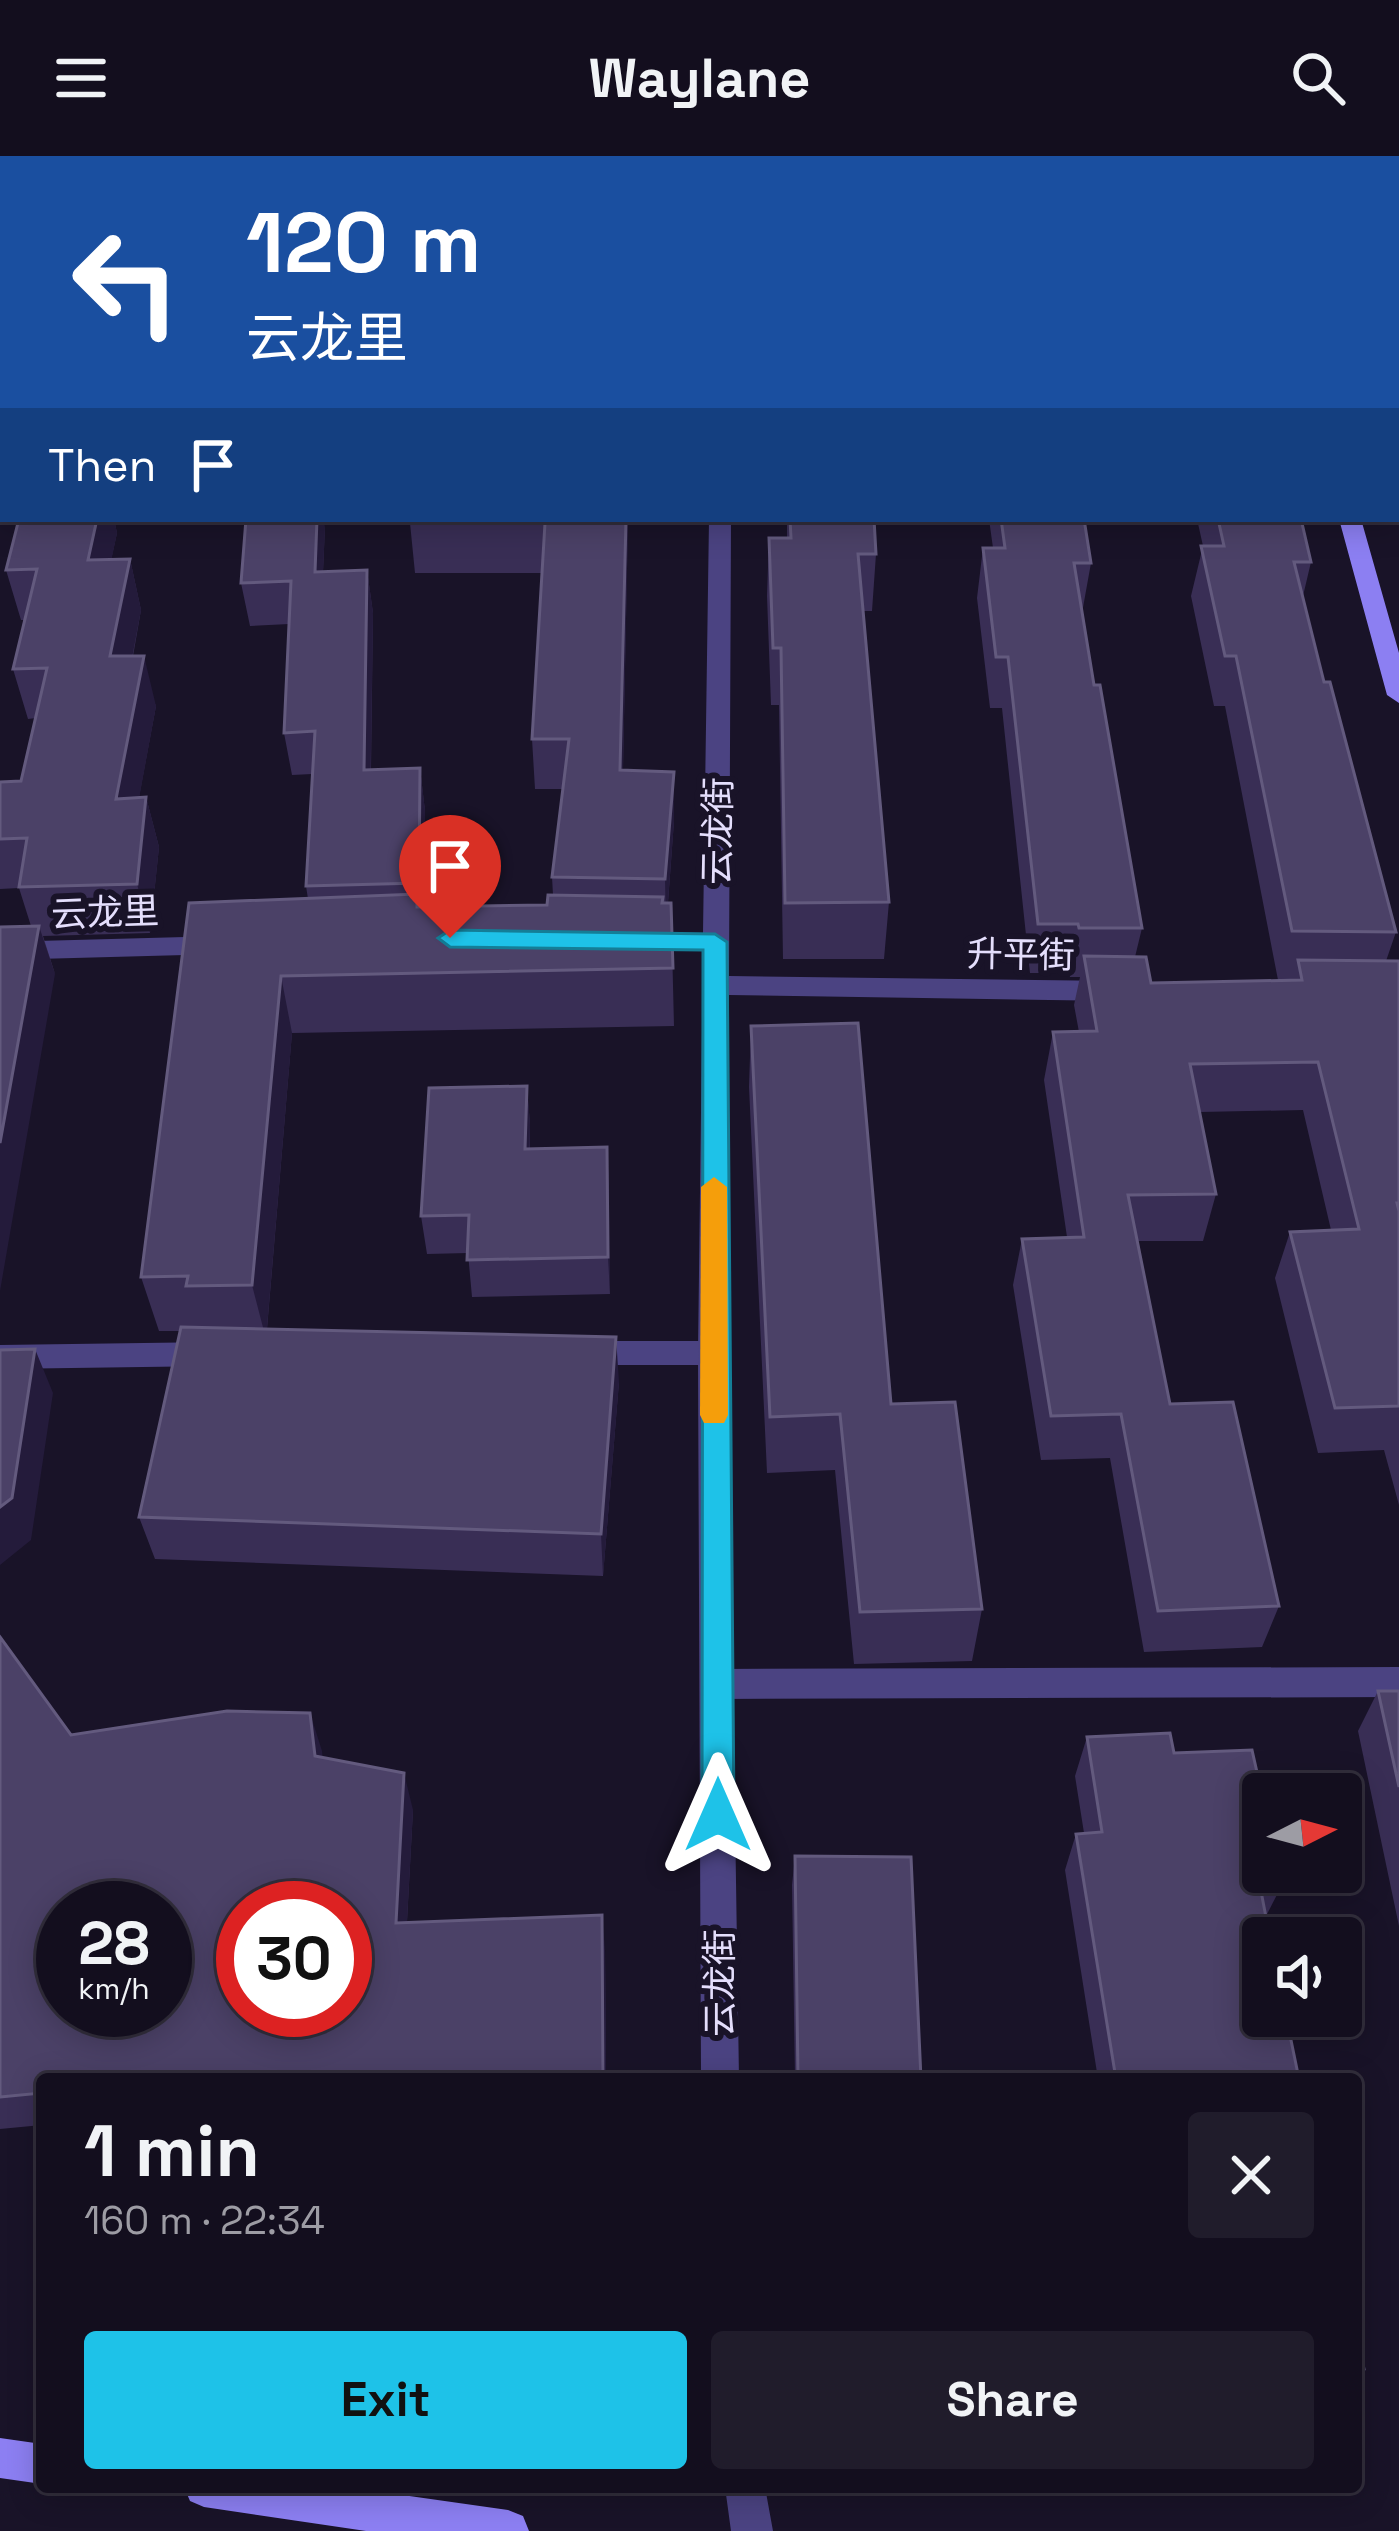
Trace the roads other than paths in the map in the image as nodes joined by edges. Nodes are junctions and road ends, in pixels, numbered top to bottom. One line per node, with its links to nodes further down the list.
1 (720, 522): 5 (street, 云龙街)
2 (1351, 522): 3 (street)
3 (1399, 695)
4 (604, 940): 5 (street)
5 (715, 942): 8 (street, 云龙街)
6 (260, 944): 7 (street, 云龙里)
7 (0, 952)
8 (714, 985): 9 (street, 升平街); 11 (street, 云龙街)
9 (1139, 992)
10 (549, 1353): 11 (street)
11 (713, 1353): 15 (street, 云龙街)
12 (243, 1354): 13 (street)
13 (0, 1357)
14 (1399, 1682): 15 (street)
15 (717, 1684): 16 (street, 云龙街)
16 (720, 2073)
17 (0, 2458): 18 (street)
18 (36, 2463)
19 (245, 2493): 21 (street)
20 (746, 2493): 22 (street)
21 (508, 2531)
22 (752, 2531)

